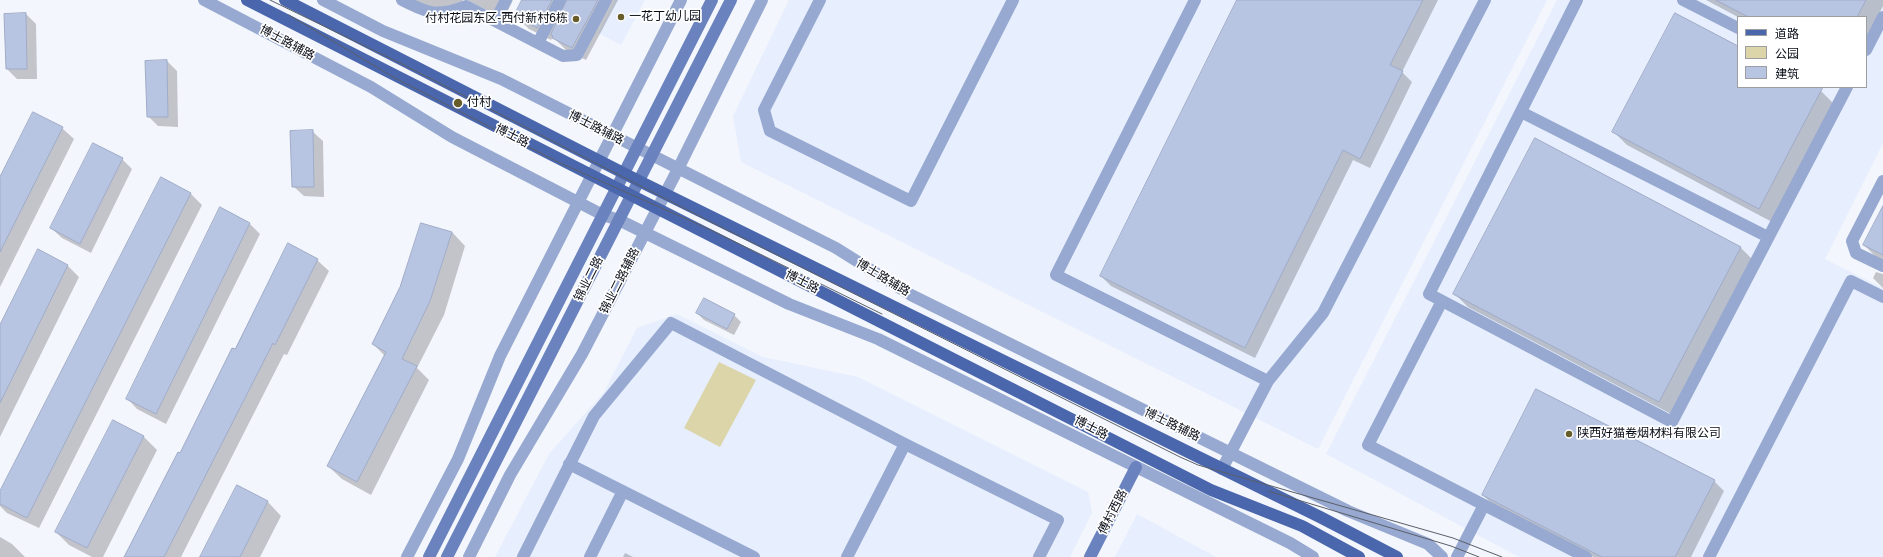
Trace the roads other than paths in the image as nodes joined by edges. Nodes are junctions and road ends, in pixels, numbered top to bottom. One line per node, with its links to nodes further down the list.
1 (204, 0): 40 (street, 博士路辅路)
2 (247, 0): 34 (main road, 博士路)
3 (285, 0): 31 (main road, 博士路)
4 (323, 0): 28 (street, 博士路辅路)
5 (402, 0): 20 (street)
6 (453, 0): 20 (street)
7 (506, 0): 22 (street)
8 (560, 0): 24 (street)
9 (606, 0): 24 (street)
10 (681, 0): 28 (street)
11 (712, 0): 29 (main road, 锦业二路)
12 (731, 0): 30 (main road, 锦业二路)
13 (762, 0): 32 (street, 锦业二路辅路)
14 (820, 0): 15 (street)
15 (1013, 0)
16 (1194, 0): 49 (street)
17 (1484, 0): 49 (street)
18 (1578, 0): 27 (street)
19 (1683, 0): 23 (street)
20 (446, 13): 22 (street)
21 (1883, 17): 25 (street)
22 (495, 21): 24 (street)
23 (1737, 27)
24 (538, 43)
25 (1867, 48)
26 (1846, 88): 45 (street)
27 (1521, 112): 45 (street); 48 (street)
28 (612, 136): 29 (street, 博士路辅路); 31 (street)
29 (636, 148): 30 (street, 博士路辅路); 33 (main road, 锦业二路)
30 (652, 156): 32 (street, 博士路辅路); 35 (main road, 锦业二路)
31 (599, 161): 33 (main road, 博士路); 34 (street)
32 (678, 169): 38 (street, 锦业二路辅路); 51 (street, 博士路辅路)
33 (623, 173): 35 (main road, 博士路); 37 (main road, 锦业二路)
34 (592, 176): 37 (main road, 博士路); 40 (street)
35 (639, 181): 38 (main road, 博士路); 39 (main road, 锦业二路)
36 (1883, 181): 46 (street)
37 (616, 189): 39 (main road, 博士路); 42 (main road, 锦业二路)
38 (665, 193): 41 (street, 锦业二路辅路); 54 (main road, 博士路)
39 (631, 196): 41 (main road, 博士路); 43 (main road, 锦业二路)
40 (578, 202): 42 (street, 博士路辅路); 58 (street)
41 (657, 209): 44 (street, 锦业二路辅路); 69 (main road, 博士路)
42 (603, 215): 43 (street, 博士路辅路); 59 (main road, 锦业二路)
43 (619, 220): 44 (street, 博士路辅路); 60 (main road, 锦业二路)
44 (645, 233): 53 (street, 博士路辅路); 61 (street, 锦业二路辅路)
45 (1768, 237): 48 (street)
46 (1883, 266)
47 (1883, 297): 74 (street)
48 (1442, 301): 56 (street)
49 (1268, 381): 51 (street)
50 (905, 444): 52 (street); 65 (street); 66 (street)
51 (1230, 453): 54 (street); 71 (street, 博士路辅路)
52 (569, 464): 55 (street); 62 (street)
53 (1136, 467): 67 (main road, 傅村西路); 68 (street, 博士路辅路)
54 (1222, 469): 70 (main road, 博士路)
55 (623, 491): 57 (street); 63 (street)
56 (1484, 505): 72 (street); 73 (street)
57 (734, 552): 64 (street)
58 (407, 557)
59 (429, 557)
60 (447, 557)
61 (469, 557)
62 (523, 557)
63 (590, 557)
64 (754, 557)
65 (847, 557)
66 (1039, 557)
67 (1090, 557)
68 (1313, 557)
69 (1359, 557)
70 (1397, 557)
71 (1442, 557)
72 (1457, 557)
73 (1586, 557)
74 (1709, 557)

